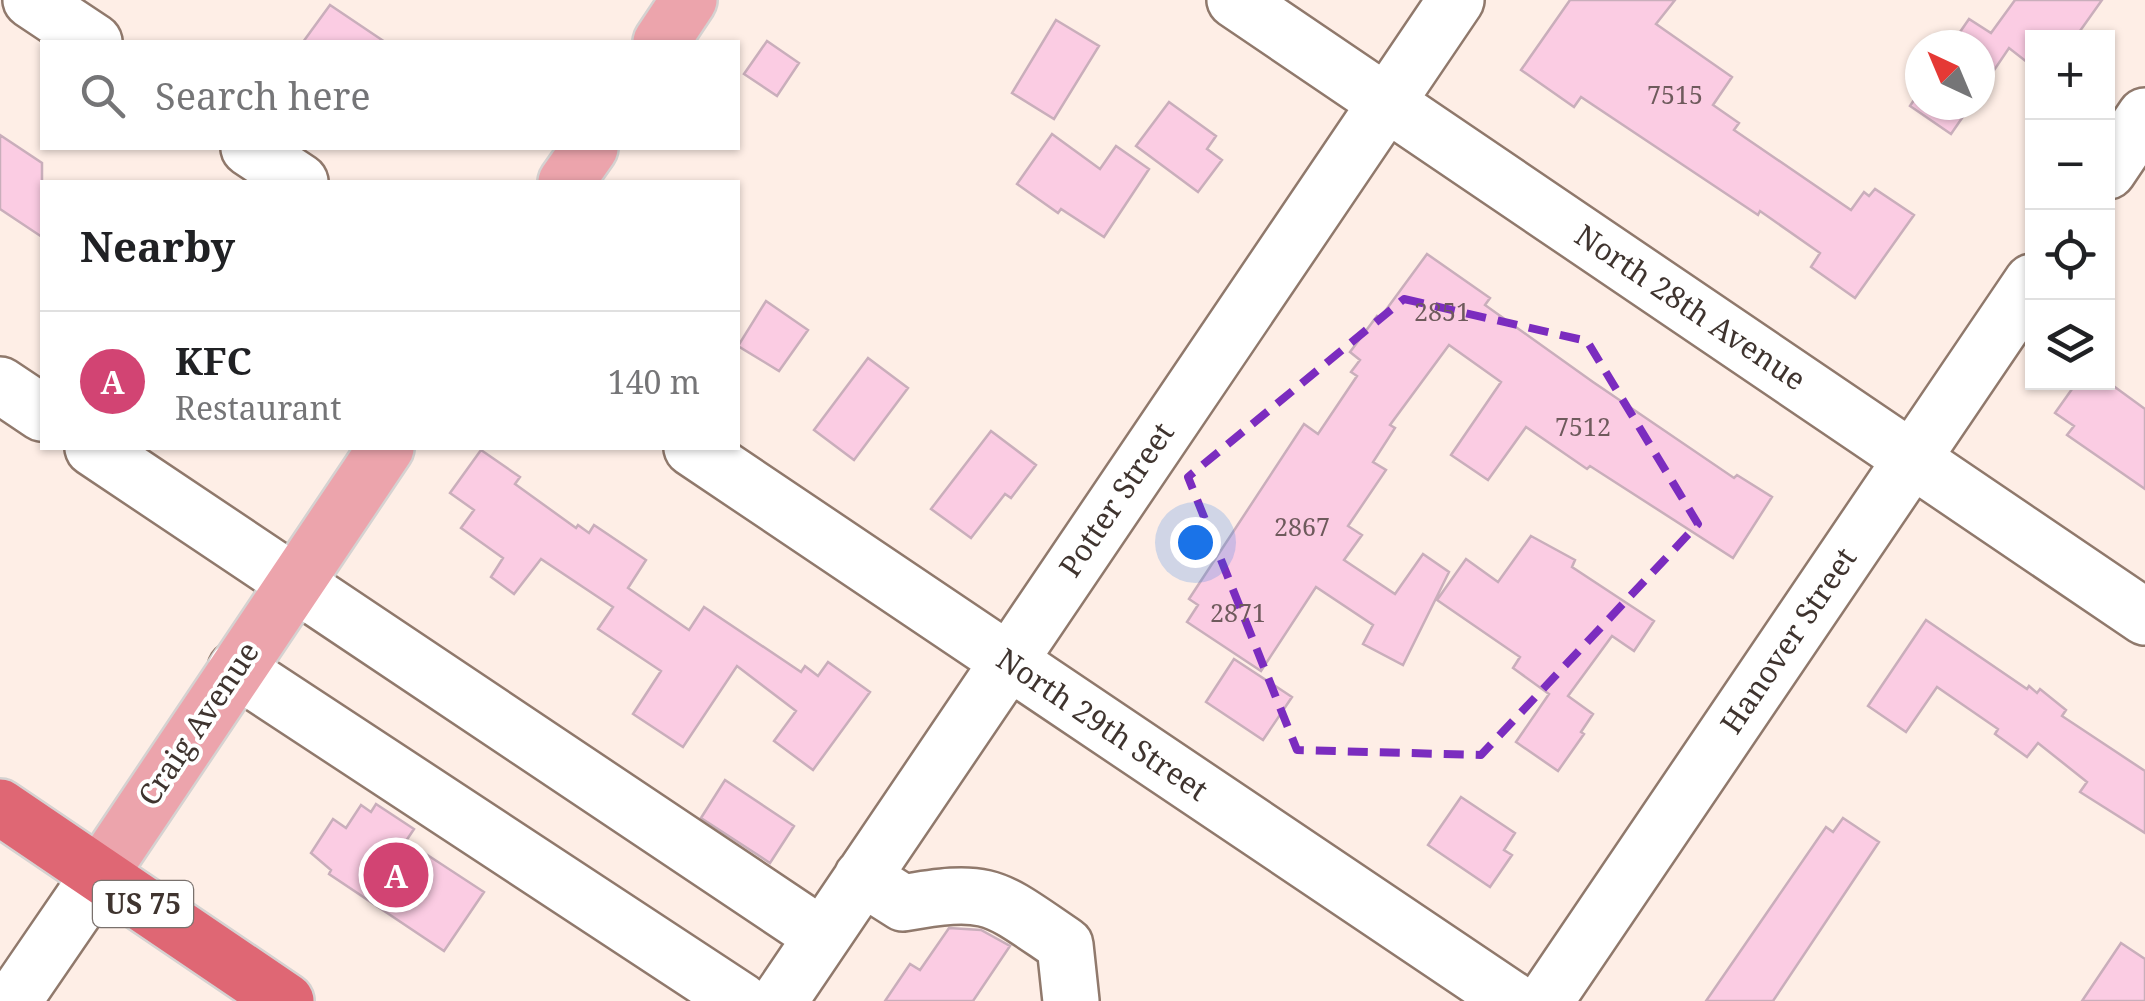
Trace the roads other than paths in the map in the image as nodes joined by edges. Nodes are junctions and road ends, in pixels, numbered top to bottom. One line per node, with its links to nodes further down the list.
1 (31, 0): 5 (street)
2 (689, 0): 6 (main road)
3 (1234, 0): 7 (street, North 28th Avenue)
4 (1456, 0): 7 (street, Potter Street)
5 (91, 40)
6 (661, 40)
7 (1387, 102): 20 (street, North 28th Avenue); 23 (street, Potter Street)
8 (2145, 116): 11 (street)
9 (252, 150): 12 (street)
10 (589, 150): 13 (main road)
11 (2115, 161)
12 (297, 180)
13 (567, 180)
14 (2025, 292): 20 (street, Hanover Street)
15 (0, 385): 16 (street)
16 (40, 413)
17 (96, 450): 21 (street)
18 (385, 450): 21 (main road, Craig Avenue)
19 (695, 450): 23 (street, North 29th Street)
20 (1912, 459): 22 (street, North 28th Avenue); 35 (street, Hanover Street)
21 (293, 582): 24 (main road, Craig Avenue); 28 (street)
22 (2145, 618)
23 (1008, 662): 27 (street, Potter Street); 34 (street, North 29th Street)
24 (236, 670): 26 (main road, Craig Avenue); 31 (street)
25 (0, 807): 26 (highway, US 75)
26 (100, 874): 29 (street, Craig Avenue); 30 (highway, US 75)
27 (862, 877): 28 (street, Potter Street); 33 (street)
28 (822, 936): 32 (street, Potter Street)
29 (14, 1001)
30 (286, 1001)
31 (741, 1001)
32 (779, 1001)
33 (1071, 1001)
34 (1514, 1001)
35 (1544, 1001)

